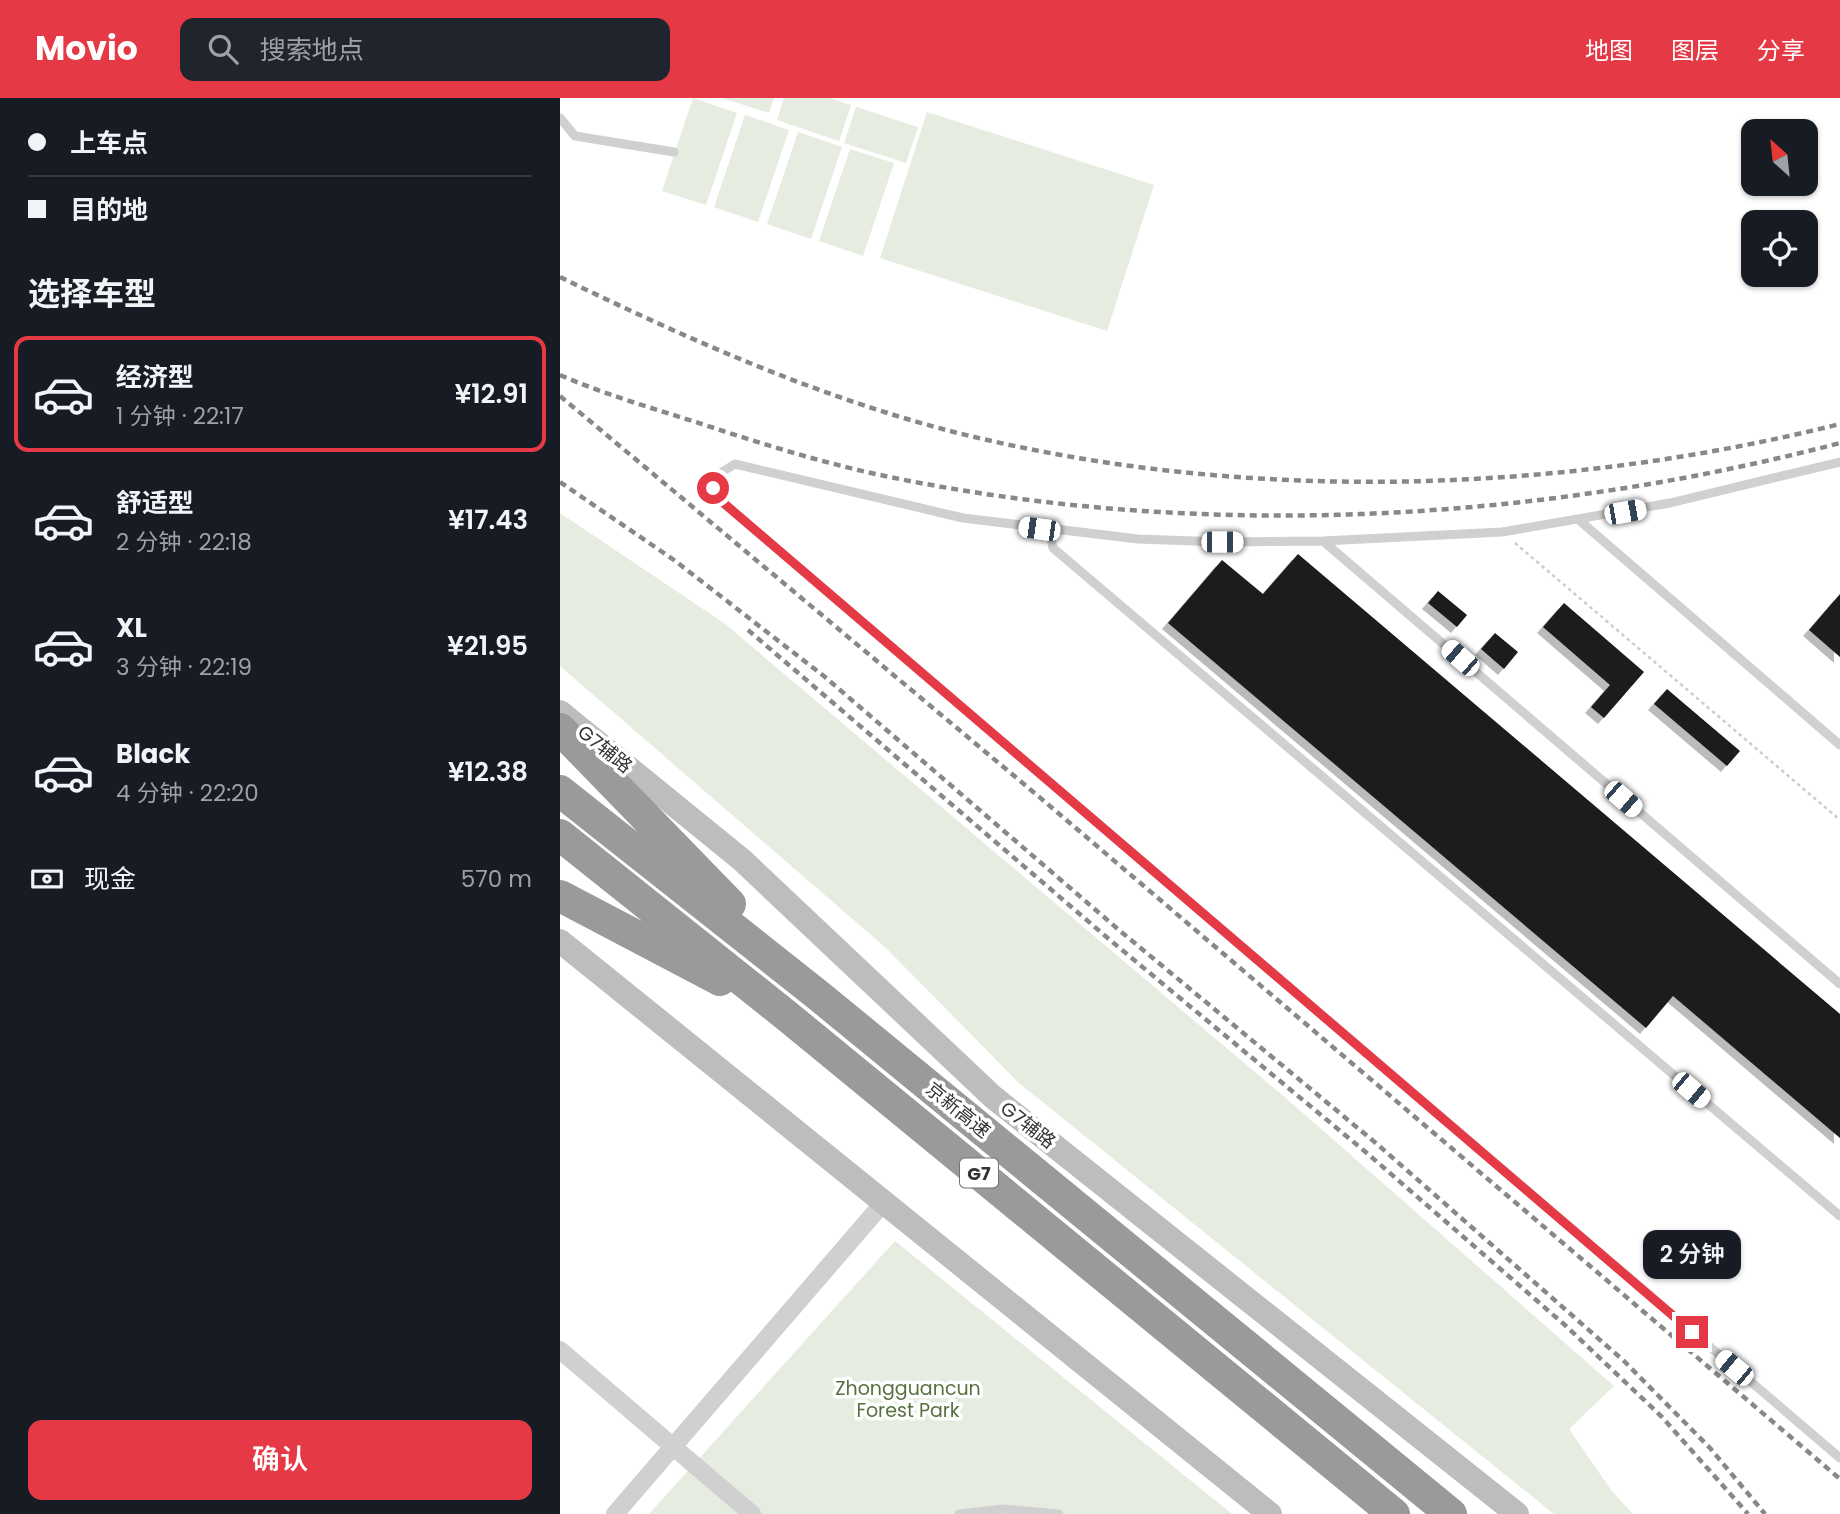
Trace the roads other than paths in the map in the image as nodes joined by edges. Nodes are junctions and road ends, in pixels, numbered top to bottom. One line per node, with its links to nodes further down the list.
1 (560, 118): 2 (lane)
2 (674, 152)
3 (1840, 462): 4 (lane)
4 (1579, 520): 6 (lane); 9 (lane)
5 (1049, 530): 6 (lane); 18 (lane); 21 (lane)
6 (1323, 541): 14 (lane)
7 (560, 712): 29 (street, G7辅路)
8 (560, 729): 15 (highway)
9 (1840, 745)
10 (560, 791): 15 (highway, 京新高速 / G7)
11 (560, 835): 16 (highway, 京新高速 / G7)
12 (560, 896): 16 (highway)
13 (560, 941): 17 (street)
14 (1840, 984)
15 (819, 996): 28 (highway, 京新高速 / G7)
16 (788, 1016): 27 (highway, 京新高速 / G7)
17 (884, 1202): 20 (street); 26 (street)
18 (1840, 1216)
19 (560, 1350): 20 (street)
20 (673, 1447): 22 (street); 23 (street)
21 (1840, 1458)
22 (615, 1514)
23 (752, 1514)
24 (959, 1514): 25 (lane)
25 (1059, 1514)
26 (1270, 1514)
27 (1394, 1514)
28 (1451, 1514)
29 (1517, 1514)

